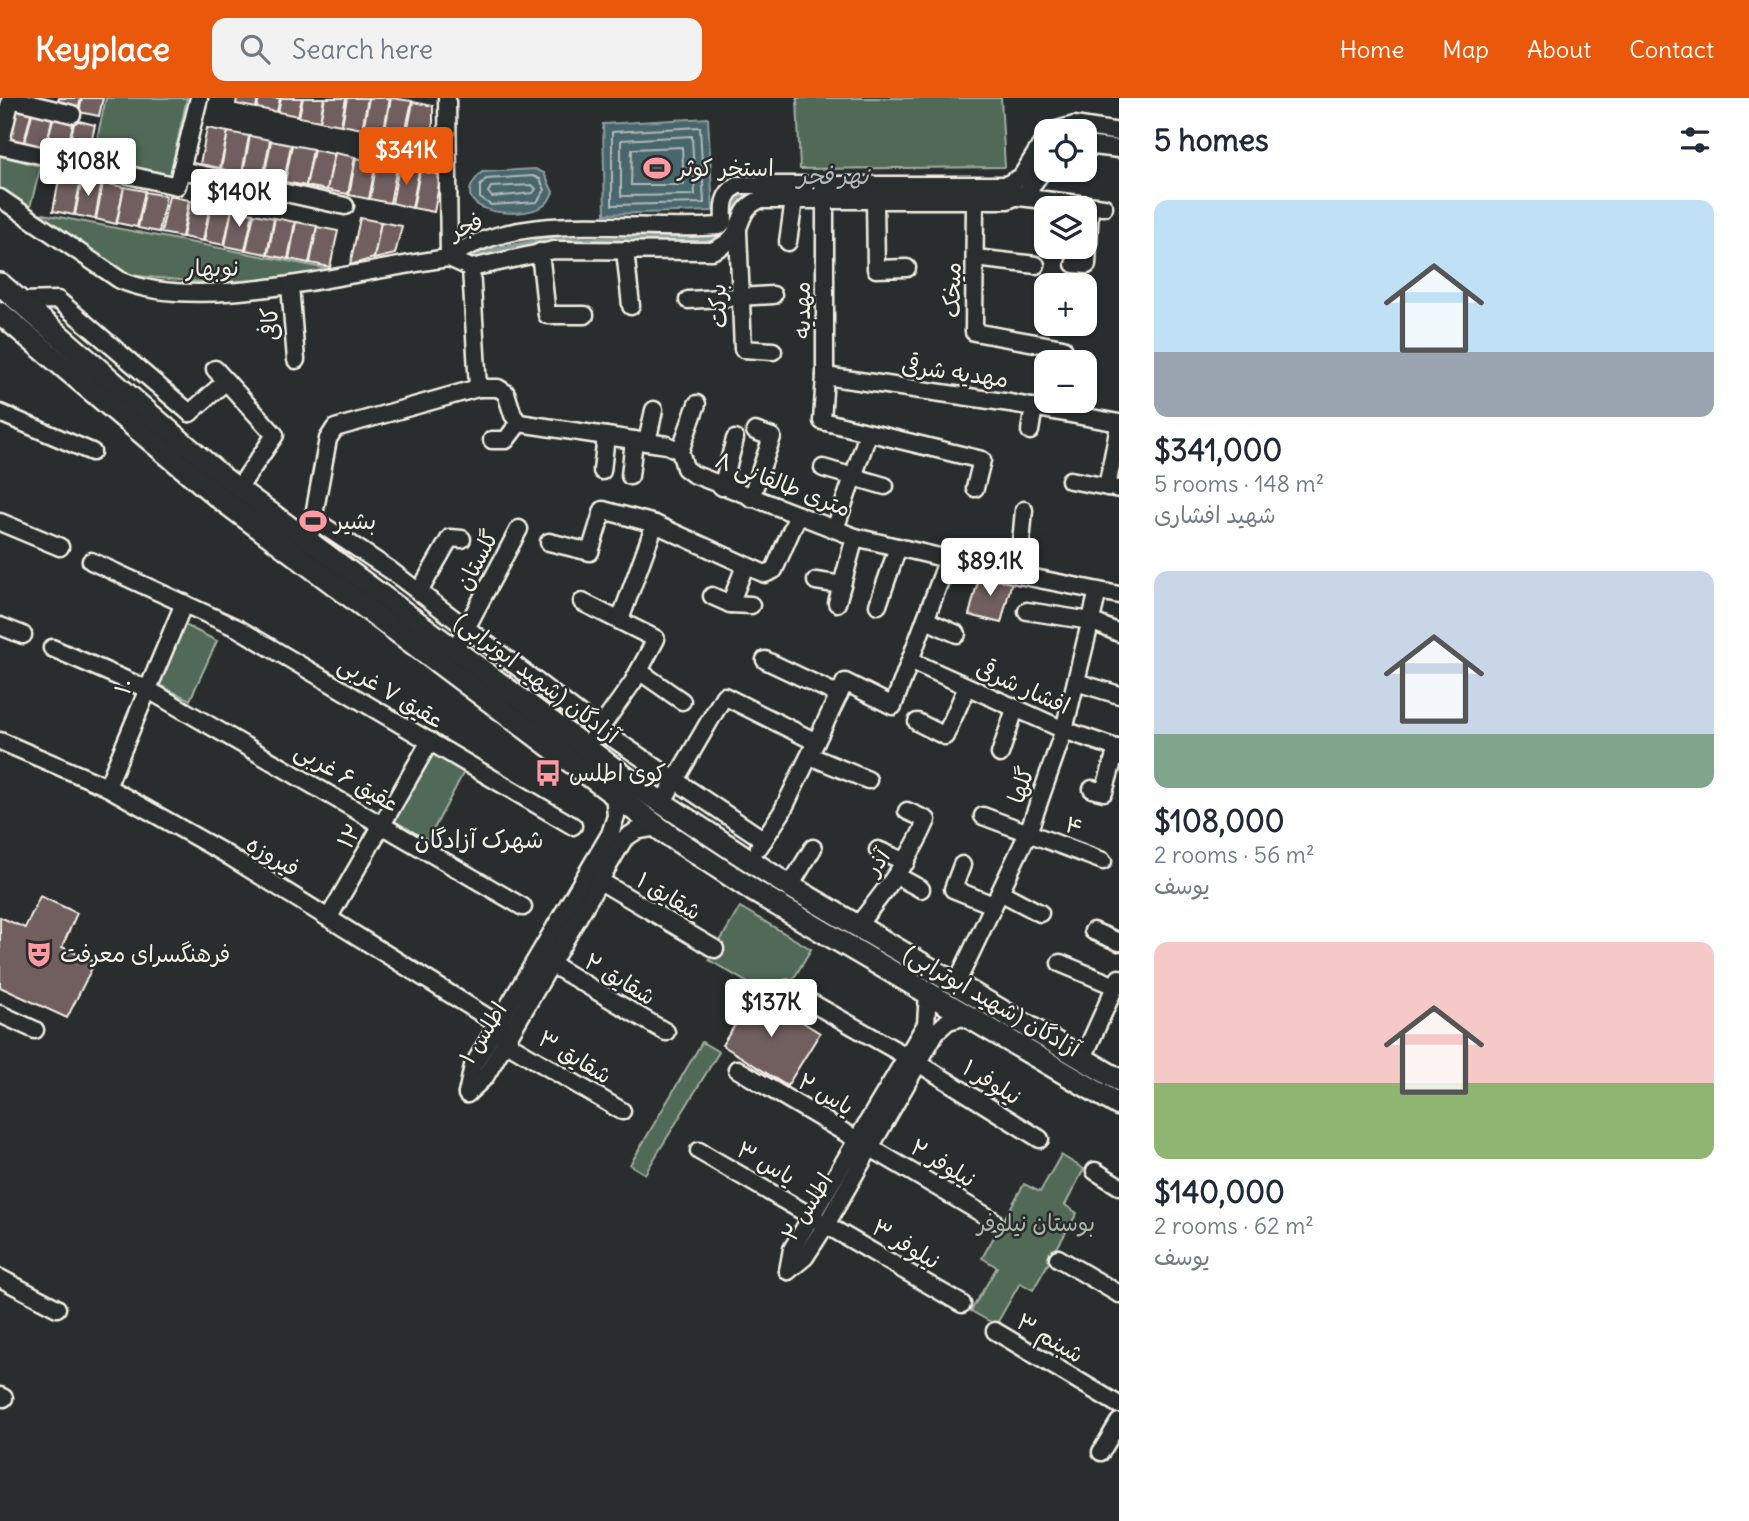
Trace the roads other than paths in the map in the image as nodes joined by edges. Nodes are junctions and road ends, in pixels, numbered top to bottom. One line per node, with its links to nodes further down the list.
1 (199, 98): 11 (street)
2 (447, 98): 24 (street)
3 (11, 99): 4 (street); 7 (street)
4 (72, 114)
5 (1097, 129): 6 (street)
6 (1119, 132)
7 (0, 146): 11 (street)
8 (1097, 146): 9 (street)
9 (1119, 149)
10 (1034, 156): 24 (street, فجر)
11 (179, 178): 19 (street)
12 (1034, 180): 13 (street)
13 (1019, 197): 18 (street, فجر); 26 (street, فجر)
14 (0, 198): 31 (street, نوبهار)
15 (875, 199): 17 (street, فجر); 18 (street, فجر); 29 (street)
16 (793, 200): 17 (street, فجر); 20 (street, فجر); 21 (street)
17 (825, 200): 42 (street, مهدیه)
18 (975, 200): 25 (street, میخک)
19 (345, 206)
20 (738, 231): 22 (street, فجر); 33 (street, برکت)
21 (788, 242)
22 (625, 250): 23 (street, فجر); 36 (street)
23 (540, 252): 28 (street, فجر); 38 (street)
24 (449, 258): 28 (street, فجر); 31 (street, نوبهار)
25 (975, 258): 27 (street); 39 (street, میخک)
26 (1074, 264)
27 (1036, 265)
28 (471, 268): 43 (street)
29 (907, 268)
30 (0, 284): 35 (main road, آزادگان (شهید ابوترابی))
31 (290, 285): 41 (street, کافی)
32 (773, 295): 33 (street)
33 (741, 297): 34 (street); 40 (street, برکت)
34 (688, 300)
35 (20, 301): 48 (street); 59 (main road, آزادگان (شهید ابوترابی))
36 (631, 306)
37 (0, 313): 136 (main road, آزادگان (شهید ابوترابی))
38 (584, 315)
39 (1063, 348)
40 (773, 351)
41 (296, 360)
42 (825, 376): 45 (street, مهدیه شرقی); 54 (street, مهدیه)
43 (478, 388): 50 (street); 75 (street)
44 (697, 404): 60 (street)
45 (1034, 407): 53 (street)
46 (654, 410): 58 (street)
47 (0, 413): 61 (street)
48 (190, 413): 59 (street); 71 (street)
49 (1064, 413): 51 (street, مهدیه شرقی)
50 (519, 423): 55 (street); 57 (street)
51 (1119, 424): 70 (street)
52 (755, 431): 72 (street)
53 (1030, 431)
54 (868, 434): 65 (street); 69 (street)
55 (606, 436): 58 (street); 63 (street)
56 (735, 439): 68 (street)
57 (492, 440)
58 (641, 441): 60 (street); 64 (street)
59 (183, 442): 71 (main road, آزادگان (شهید ابوترابی))
60 (680, 451): 68 (street, ۸ متری طالقانی)
61 (92, 452)
62 (823, 468): 65 (street)
63 (602, 471)
64 (630, 476)
65 (853, 477): 67 (street); 79 (street)
66 (1070, 480): 70 (street)
67 (885, 486)
68 (722, 487): 72 (street, ۸ متری طالقانی)
69 (975, 488)
70 (1113, 488)
71 (238, 489): 82 (main road, آزادگان (شهید ابوترابی))
72 (751, 498): 74 (street, ۸ متری طالقانی)
73 (1024, 510): 89 (street)
74 (798, 515): 79 (street, ۸ متری طالقانی); 88 (street)
75 (313, 519): 82 (street); 93 (street)
76 (0, 522): 84 (street)
77 (655, 524): 83 (street); 88 (street); 103 (street)
78 (519, 529): 107 (street, گلستان)
79 (835, 529): 80 (street, ۸ متری طالقانی)
80 (855, 537): 85 (street, ۸ متری طالقانی); 91 (street)
81 (462, 539): 93 (street)
82 (309, 542): 112 (main road, آزادگان (شهید ابوترابی))
83 (549, 542)
84 (60, 547)
85 (898, 547): 86 (street, ۸ متری طالقانی); 101 (street)
86 (948, 559): 89 (street, ۸ متری طالقانی); 104 (street)
87 (92, 561): 97 (street, عقیق ۷ غربی)
88 (745, 566): 99 (street)
89 (1018, 575): 92 (street, ۸ متری طالقانی)
90 (816, 581): 91 (street)
91 (842, 585): 98 (street)
92 (1098, 591): 94 (street, ۸ متری طالقانی); 105 (street, گلها)
93 (419, 592): 107 (street)
94 (1119, 595)
95 (712, 596): 99 (street)
96 (582, 602): 103 (street)
97 (184, 603): 118 (street, ۱۰); 127 (street, عقیق ۷ غربی)
98 (837, 603)
99 (730, 604): 100 (street)
100 (751, 605)
101 (878, 605)
102 (1027, 611): 105 (street)
103 (620, 620): 115 (street)
104 (926, 620): 109 (street); 114 (street)
105 (1091, 621): 108 (street); 116 (street, گلها)
106 (0, 626): 110 (street)
107 (466, 629): 112 (street, گلستان); 124 (street)
108 (1119, 633)
109 (957, 634)
110 (23, 635)
111 (52, 648): 118 (street, عقیق ۶ غربی)
112 (455, 649): 128 (main road, آزادگان (شهید ابوترابی))
113 (765, 660): 119 (street)
114 (911, 661): 117 (street, افشار شرقی); 119 (street)
115 (639, 671): 121 (street); 124 (street)
116 (1076, 682): 120 (street); 125 (street, گلها)
117 (967, 687): 122 (street, افشار شرقی); 123 (street)
118 (147, 689): 134 (street, ۱۰); 140 (street, عقیق ۶ غربی)
119 (839, 695): 129 (street)
120 (1119, 695)
121 (682, 701)
122 (1015, 709): 125 (street, افشار شرقی); 131 (street)
123 (917, 722)
124 (600, 729): 128 (street); 133 (street)
125 (1064, 730): 130 (street, افشار شرقی); 143 (street, گلها)
126 (0, 741): 134 (street, فیروزه)
127 (430, 741): 140 (street, ۱۲); 141 (street, عقیق ۷ غربی)
128 (586, 748): 137 (main road, آزادگان (شهید ابوترابی))
129 (813, 749): 132 (street); 133 (street); 144 (street)
130 (1118, 749): 135 (street)
131 (1000, 754)
132 (868, 780)
133 (676, 782): 137 (street); 144 (street)
134 (107, 788): 158 (street, فیروزه)
135 (1092, 789)
136 (614, 793): 142 (main road, آزادگان (شهید ابوترابی)); 173 (street, اطلس ۱)
137 (662, 803): 147 (main road, آزادگان (شهید ابوترابی))
138 (907, 811): 150 (street, آذر)
139 (983, 816): 143 (street, ۴)
140 (382, 824): 156 (street, عقیق ۶ غربی); 158 (street, ۱۲)
141 (573, 826)
142 (658, 827): 151 (street, اطلس ۱); 155 (main road, آزادگان (شهید ابوترابی))
143 (1028, 833): 148 (street, ۴); 154 (street, گلها)
144 (764, 840): 147 (street)
145 (813, 848): 152 (street)
146 (878, 850): 150 (street)
147 (750, 861): 152 (main road, آزادگان (شهید ابوترابی))
148 (1103, 861)
149 (962, 865): 154 (street)
150 (901, 869): 153 (street); 159 (street, آذر)
151 (600, 881): 162 (street, شقایق ۱); 164 (street, اطلس ۱)
152 (785, 884): 155 (main road); 159 (main road, آزادگان (شهید ابوترابی))
153 (921, 889)
154 (996, 899): 157 (street); 165 (street, گلها)
155 (770, 900): 168 (main road, آزادگان (شهید ابوترابی))
156 (523, 907)
157 (1040, 913)
158 (329, 916): 173 (street, فیروزه)
159 (857, 926): 165 (main road, آزادگان (شهید ابوترابی))
160 (1093, 931): 161 (street)
161 (1119, 942)
162 (715, 949)
163 (1060, 963): 166 (street)
164 (551, 964): 172 (street, شقایق ۲); 173 (street, اطلس ۱)
165 (956, 984): 174 (main road, آزادگان (شهید ابوترابی))
166 (1117, 987): 174 (street)
167 (787, 989): 175 (street, نیلوفر ۱)
168 (928, 993): 170 (main road, آزادگان (شهید ابوترابی)); 175 (street, اطلس ۲)
169 (0, 1014): 171 (street)
170 (967, 1016): 175 (street, اطلس ۲); 178 (main road, آزادگان (شهید ابوترابی))
171 (35, 1030)
172 (666, 1032)
173 (505, 1033): 179 (street, شقایق ۳)
174 (1083, 1058): 177 (main road, آزادگان (شهید ابوترابی))
175 (913, 1060): 180 (street, نیلوفر ۱); 181 (street, اطلس ۲)
176 (737, 1069): 181 (street, یاس ۲)
177 (1119, 1080)
178 (1119, 1105)
179 (622, 1111)
180 (1040, 1139)
181 (863, 1142): 185 (street, اطلس ۲); 186 (street, نیلوفر ۲); 187 (street, اطلس ۲)
182 (699, 1151): 185 (street, یاس ۳)
183 (1095, 1171): 184 (street)
184 (1119, 1186)
185 (811, 1214): 187 (street, یاس ۳); 187 (street, اطلس ۲)
186 (993, 1220)
187 (827, 1223): 191 (street, نیلوفر ۳)
188 (1058, 1258): 190 (street)
189 (0, 1278): 192 (street)
190 (1119, 1294)
191 (962, 1304)
192 (57, 1308)
193 (995, 1331): 194 (street, شبنم ۳)
194 (1119, 1405)
195 (1119, 1422): 196 (street)
196 (1101, 1452)

